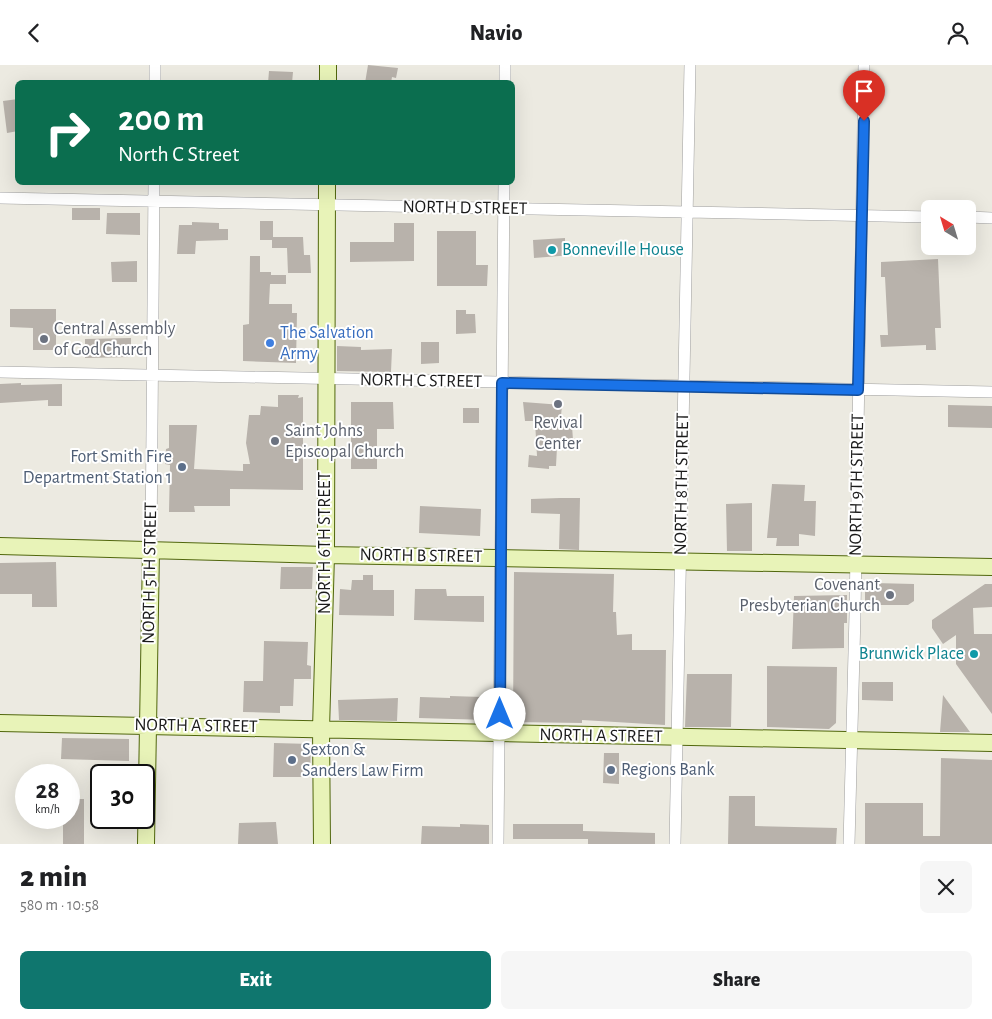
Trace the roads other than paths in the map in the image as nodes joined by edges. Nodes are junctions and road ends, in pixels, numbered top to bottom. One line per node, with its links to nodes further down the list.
1 (155, 65): 6 (street)
2 (328, 65): 7 (street)
3 (505, 65): 8 (street)
4 (690, 65): 16 (street, NORTH 8TH STREET)
5 (864, 65): 17 (street, NORTH 9TH STREET)
6 (155, 80)
7 (328, 80)
8 (505, 80)
9 (154, 185): 13 (street, NORTH 5TH STREET)
10 (327, 185): 14 (street, NORTH 6TH STREET)
11 (504, 185): 15 (street)
12 (0, 197): 13 (street, NORTH D STREET)
13 (153, 201): 14 (street, NORTH D STREET); 22 (street, NORTH 5TH STREET)
14 (327, 206): 15 (street, NORTH D STREET); 23 (street, NORTH 6TH STREET)
15 (504, 208): 16 (street, NORTH D STREET); 24 (street)
16 (687, 212): 17 (street, NORTH D STREET); 25 (street, NORTH 8TH STREET)
17 (862, 216): 18 (street, NORTH D STREET); 26 (street, NORTH 9TH STREET)
18 (921, 217)
19 (976, 217): 20 (street)
20 (992, 218)
21 (0, 372): 22 (street, NORTH C STREET)
22 (152, 375): 23 (street, NORTH C STREET); 29 (street, NORTH 5TH STREET)
23 (325, 380): 24 (street, NORTH C STREET); 30 (street, NORTH 6TH STREET)
24 (502, 383): 25 (street, NORTH C STREET); 31 (street)
25 (683, 387): 26 (street, NORTH C STREET); 32 (street, NORTH 8TH STREET)
26 (858, 390): 27 (street, NORTH C STREET); 33 (street, NORTH 9TH STREET)
27 (992, 392)
28 (0, 546): 29 (street, NORTH B STREET)
29 (151, 550): 30 (street, NORTH B STREET); 36 (street, NORTH 5TH STREET)
30 (326, 555): 31 (street, NORTH B STREET); 37 (street, NORTH 6TH STREET)
31 (501, 557): 32 (street, NORTH B STREET); 38 (street)
32 (681, 561): 33 (street, NORTH B STREET); 39 (street, NORTH 8TH STREET)
33 (856, 563): 34 (street, NORTH B STREET); 40 (street, NORTH 9TH STREET)
34 (990, 565)
35 (0, 723): 36 (street, NORTH A STREET)
36 (147, 725): 37 (street, NORTH A STREET); 42 (street, NORTH 5TH STREET)
37 (321, 729): 38 (street, NORTH A STREET); 43 (street, NORTH 6TH STREET)
38 (500, 733): 39 (street, NORTH A STREET); 44 (street)
39 (677, 737): 40 (street, NORTH A STREET); 45 (street, NORTH 8TH STREET)
40 (852, 740): 41 (street, NORTH A STREET); 46 (street, NORTH 9TH STREET)
41 (992, 743)
42 (146, 844)
43 (322, 844)
44 (498, 844)
45 (675, 844)
46 (848, 844)

